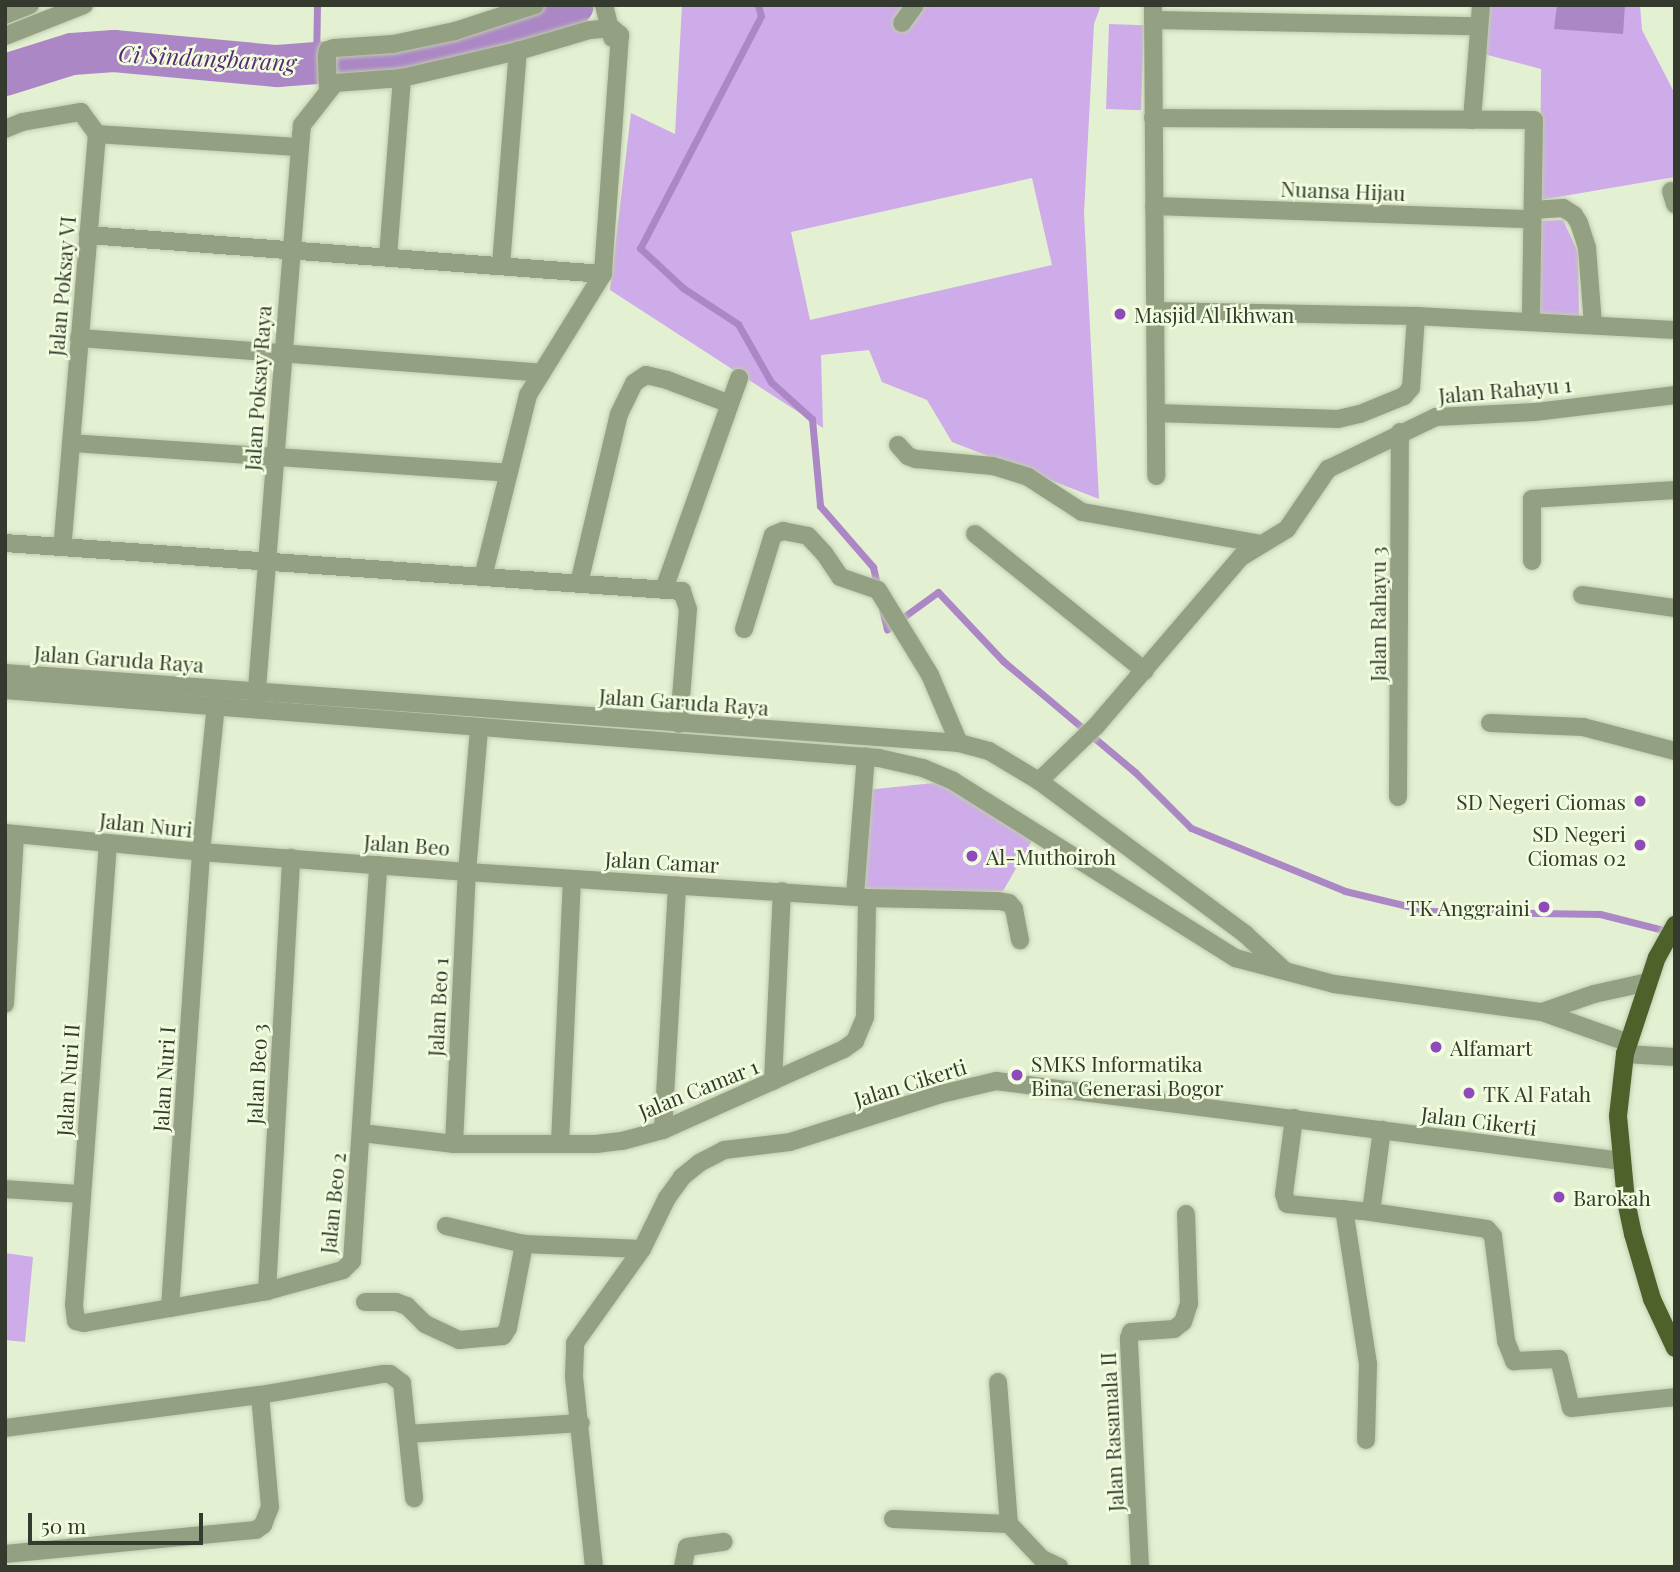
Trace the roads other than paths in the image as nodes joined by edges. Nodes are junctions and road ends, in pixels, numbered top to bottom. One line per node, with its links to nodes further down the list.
1 (30, 5): 7 (street)
2 (84, 5): 11 (street)
3 (535, 5): 14 (street)
4 (915, 5): 9 (street)
5 (1481, 5): 10 (street)
6 (1153, 13): 10 (street); 15 (street)
7 (5, 15)
8 (610, 17): 12 (street); 26 (street)
9 (902, 23)
10 (1479, 26): 16 (street)
11 (5, 36)
12 (518, 51): 13 (street); 25 (street)
13 (402, 78): 14 (street); 24 (street)
14 (331, 87): 19 (street, Jalan Poksay Raya)
15 (1153, 118): 16 (street); 20 (street)
16 (1472, 120): 21 (street)
17 (5, 129): 18 (street)
18 (97, 134): 19 (street); 22 (street, Jalan Poksay VI)
19 (300, 147): 23 (street, Jalan Poksay Raya)
20 (1154, 206): 21 (street, Nuansa Hijau); 27 (street)
21 (1532, 214): 29 (street); 30 (street, Nuansa Hijau)
22 (88, 235): 23 (street); 32 (street, Jalan Poksay VI)
23 (290, 249): 24 (street); 33 (street, Jalan Poksay Raya)
24 (388, 256): 25 (street)
25 (501, 265): 26 (street)
26 (603, 274): 34 (street)
27 (1155, 312): 28 (street); 38 (street)
28 (1416, 316): 29 (street); 38 (street)
29 (1531, 321): 30 (street)
30 (1593, 325): 31 (street)
31 (1675, 330)
32 (79, 338): 33 (street); 40 (street, Jalan Poksay VI)
33 (282, 354): 34 (street); 42 (street, Jalan Poksay Raya)
34 (540, 373): 43 (street)
35 (739, 378): 37 (street)
36 (1675, 395): 39 (street, Jalan Rahayu 1)
37 (730, 404): 53 (street); 54 (street)
38 (1156, 413): 44 (street)
39 (1400, 432): 48 (street, Jalan Rahayu 1); 72 (street, Jalan Rahayu 3)
40 (71, 443): 42 (street); 49 (street, Jalan Poksay VI)
41 (898, 445): 48 (street)
42 (274, 457): 43 (street); 50 (street, Jalan Poksay Raya)
43 (507, 473): 52 (street)
44 (1156, 476)
45 (1675, 490): 51 (street)
46 (975, 534): 58 (street)
47 (5, 543): 49 (street)
48 (1261, 544): 58 (street, Jalan Rahayu 1)
49 (62, 547): 50 (street)
50 (267, 561): 52 (street); 62 (street, Jalan Poksay Raya)
51 (1532, 561)
52 (483, 577): 53 (street)
53 (579, 583): 54 (street)
54 (664, 589): 65 (street)
55 (1582, 595): 56 (street)
56 (1675, 608)
57 (744, 629): 68 (street)
58 (1145, 671): 71 (street, Jalan Rahayu 1)
59 (5, 673): 61 (street, Jalan Garuda Raya)
60 (5, 690): 61 (street, Jalan Garuda Raya)
61 (217, 697): 62 (street, Jalan Garuda Raya); 75 (street, Jalan Nuri)
62 (256, 699): 63 (street, Jalan Garuda Raya); 66 (street, Jalan Garuda Raya)
63 (451, 706): 65 (street, Jalan Garuda Raya); 66 (street)
64 (1490, 723): 69 (street)
65 (679, 724): 68 (street, Jalan Garuda Raya)
66 (448, 726): 67 (street, Jalan Garuda Raya)
67 (479, 728): 70 (street, Jalan Garuda Raya); 78 (street, Jalan Beo)
68 (959, 743): 71 (street, Jalan Garuda Raya)
69 (1675, 751)
70 (866, 756): 82 (street); 85 (street, Jalan Garuda Raya)
71 (1039, 781): 85 (street, Jalan Garuda Raya)
72 (1398, 797)
73 (10, 833): 74 (street, Jalan Nuri); 87 (street)
74 (107, 843): 75 (street, Jalan Nuri); 100 (street, Jalan Nuri II)
75 (201, 852): 76 (street, Jalan Beo); 109 (street, Jalan Nuri I)
76 (291, 859): 77 (street, Jalan Beo); 107 (street, Jalan Beo 3)
77 (378, 865): 78 (street, Jalan Beo); 95 (street, Jalan Beo 2)
78 (467, 872): 79 (street, Jalan Camar); 97 (street, Jalan Beo 1)
79 (572, 879): 80 (street, Jalan Camar); 96 (street)
80 (677, 885): 81 (street, Jalan Camar); 93 (street)
81 (782, 891): 82 (street, Jalan Camar); 91 (street)
82 (861, 896): 84 (street, Jalan Camar); 91 (street, Jalan Camar 1)
83 (1675, 925): 86 (main road)
84 (1020, 940)
85 (1286, 972): 88 (street, Jalan Garuda Raya)
86 (1648, 982): 88 (street, Jalan Garuda Raya); 89 (main road)
87 (5, 1004)
88 (1542, 1012): 89 (street, Jalan Garuda Raya)
89 (1627, 1049): 90 (street, Jalan Garuda Raya); 98 (main road)
90 (1675, 1057)
91 (773, 1082): 93 (street, Jalan Camar 1)
92 (1294, 1118): 94 (street, Jalan Cikerti); 101 (street); 106 (street, Jalan Cikerti)
93 (663, 1130): 96 (street, Jalan Camar 1)
94 (1382, 1130): 98 (street, Jalan Cikerti); 102 (street)
95 (362, 1133): 97 (street, Jalan Camar 1); 107 (street, Jalan Beo 2)
96 (560, 1143): 97 (street, Jalan Camar 1)
97 (454, 1144)
98 (1622, 1161): 111 (main road)
99 (5, 1189): 100 (street)
100 (81, 1194): 110 (street, Jalan Nuri II)
101 (1344, 1209): 102 (street); 118 (street)
102 (1371, 1212): 114 (street)
103 (1186, 1214): 127 (street, Jalan Rasamala II)
104 (446, 1226): 105 (street)
105 (524, 1244): 106 (street); 108 (street)
106 (642, 1249): 115 (street, Jalan Cikerti)
107 (267, 1291): 109 (street, Jalan Beo 2)
108 (365, 1302)
109 (170, 1308): 110 (street, Jalan Beo 2)
110 (76, 1321)
111 (1675, 1348)
112 (998, 1382): 121 (street)
113 (260, 1395): 116 (street); 117 (street); 123 (street)
114 (1675, 1397)
115 (581, 1423): 117 (street); 124 (street, Jalan Cikerti)
116 (5, 1428)
117 (408, 1434): 119 (street)
118 (1366, 1440)
119 (414, 1498)
120 (894, 1519): 121 (street)
121 (1009, 1524): 126 (street)
122 (724, 1542): 125 (street)
123 (5, 1554)
124 (594, 1567)
125 (683, 1567)
126 (1059, 1567)
127 (1140, 1567)

